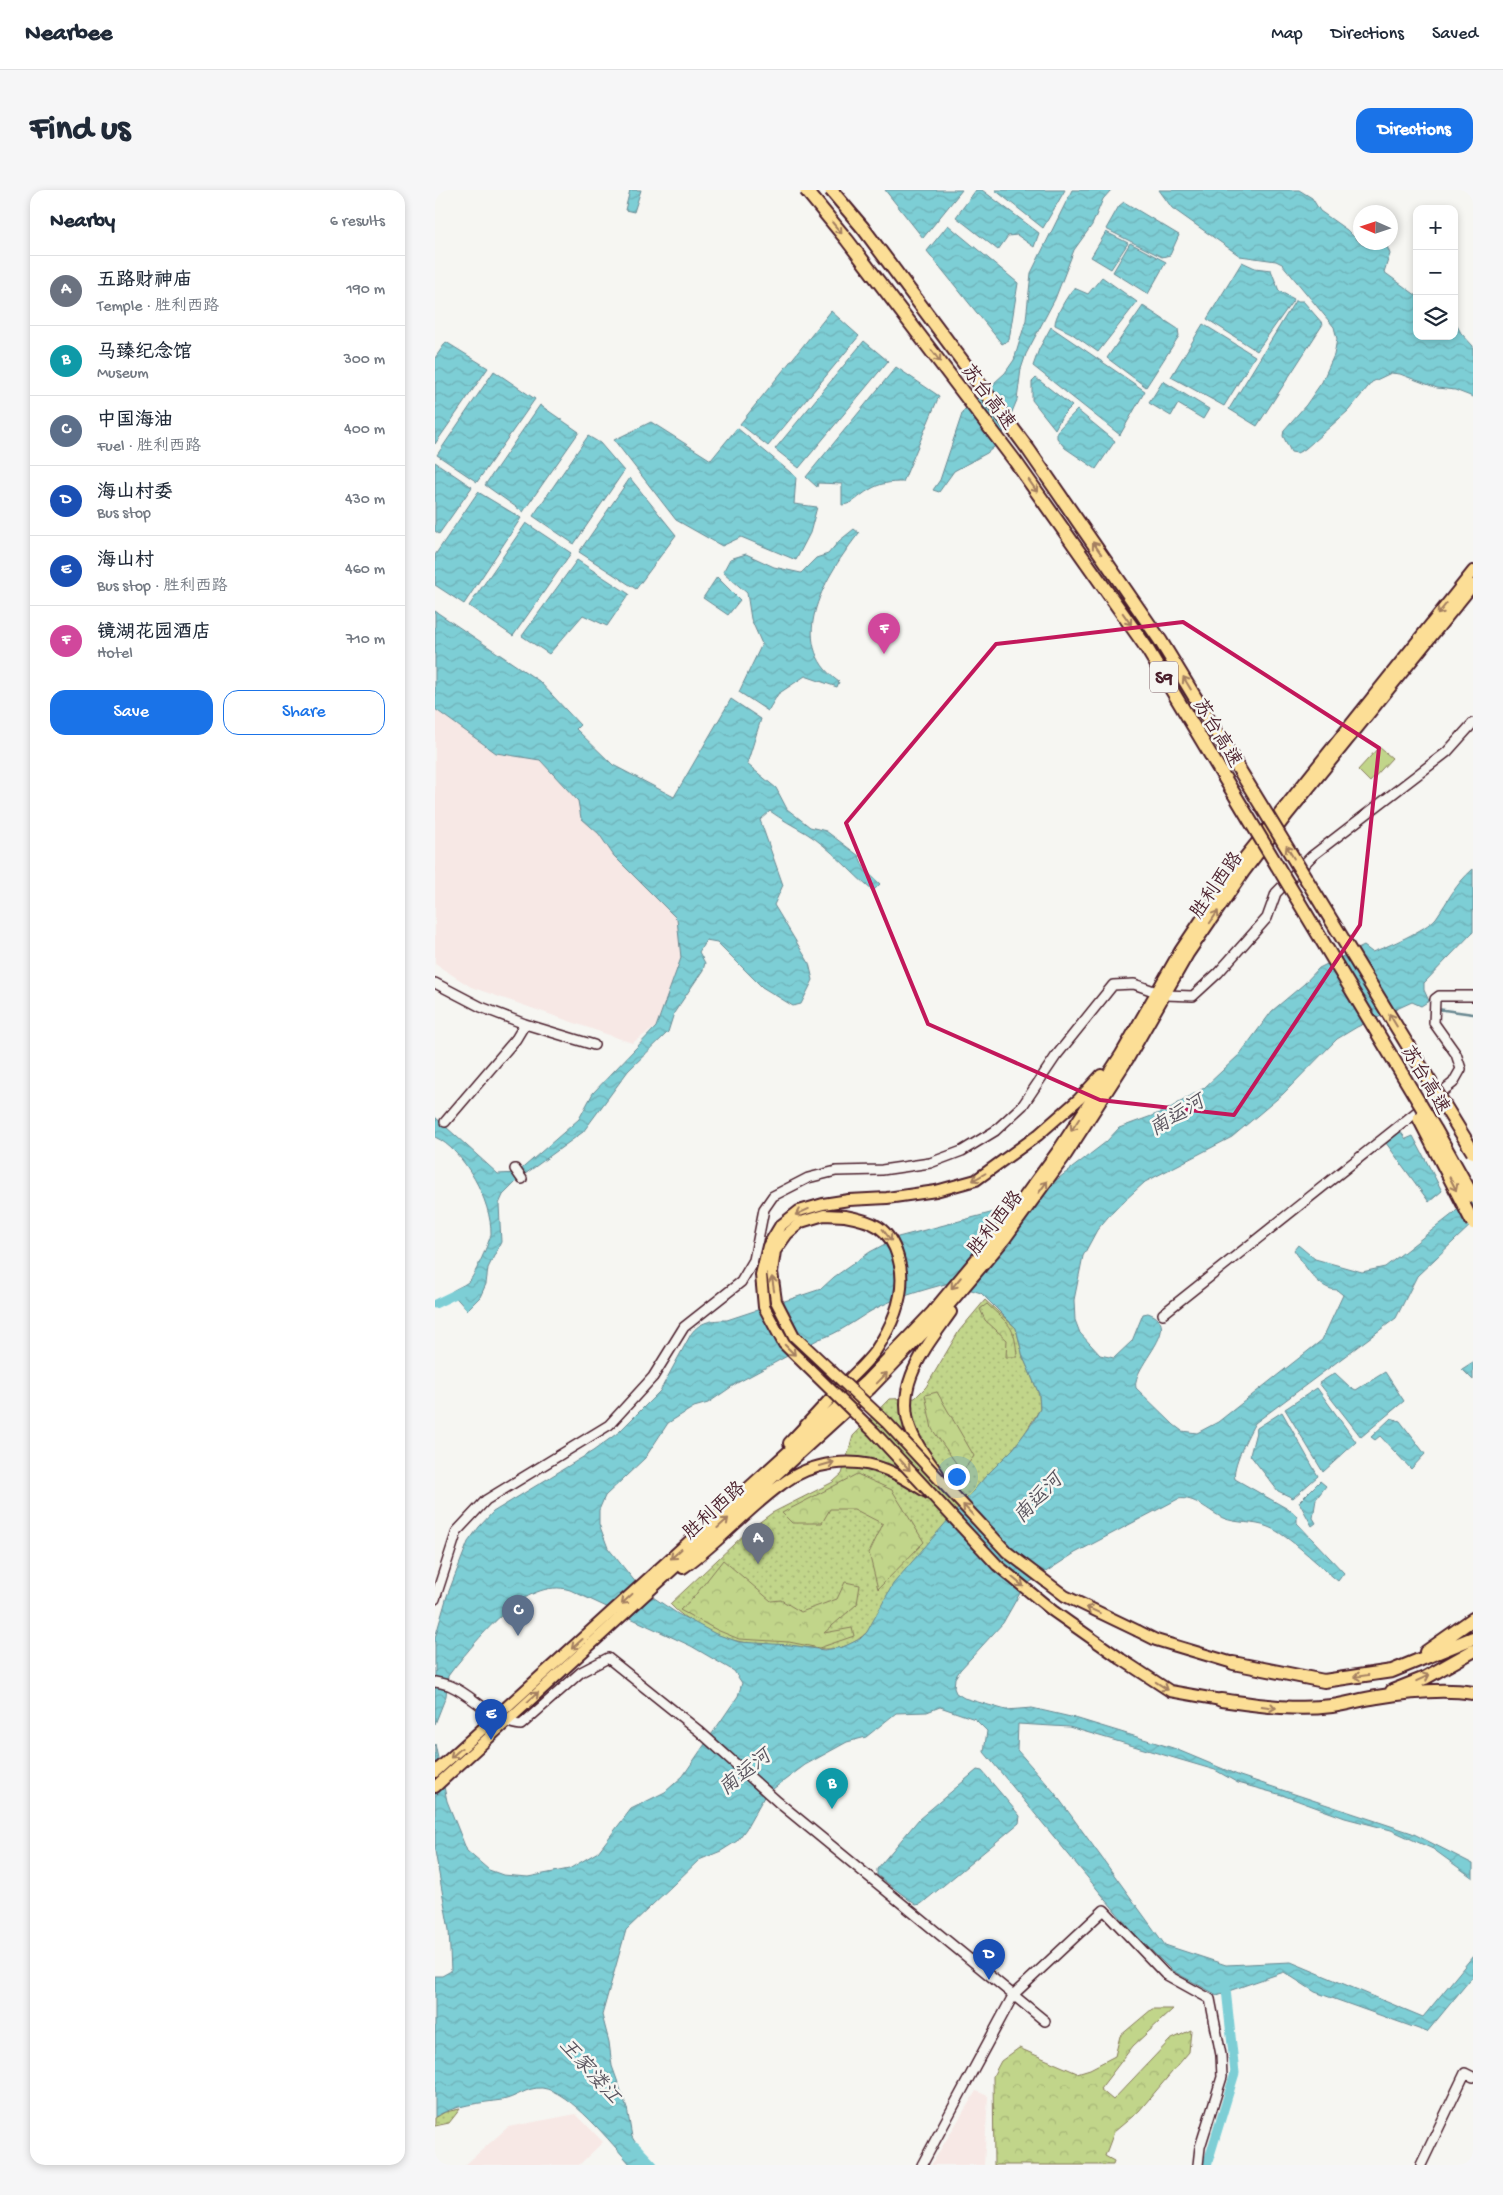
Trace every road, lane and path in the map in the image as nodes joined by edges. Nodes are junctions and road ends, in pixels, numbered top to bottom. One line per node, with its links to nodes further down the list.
1 (806, 190): 9 (highway, 苏台高速 / S9, one-way to 9, bridge)
2 (831, 190): 14 (highway, 苏台高速 / S9, one-way to 2, bridge)
3 (1472, 574): 7 (main road, 胜利西路, one-way to 7)
4 (1473, 585): 7 (main road, 胜利西路, one-way to 4)
5 (1473, 723): 7 (street)
6 (435, 983): 10 (street)
7 (1161, 993): 12 (main road, 胜利西路); 19 (main road, 胜利西路, one-way to 7); 25 (street)
8 (1473, 996): 20 (street)
9 (1367, 1016): 17 (highway, 苏台高速 / S9, bridge); 18 (highway, one-way to 18, bridge)
10 (525, 1024): 11 (street); 13 (street)
11 (595, 1045)
12 (1121, 1054): 22 (main road, one-way to 22, bridge); 23 (main road, 胜利西路, one-way to 23)
13 (445, 1122)
14 (1473, 1152)
15 (515, 1169): 16 (street)
16 (522, 1179)
17 (1473, 1197)
18 (1473, 1223)
19 (1005, 1239): 21 (main road, bridge); 24 (main road, 胜利西路, one-way to 19)
20 (1163, 1314)
21 (946, 1486): 23 (main road, one-way to 23, bridge); 30 (main road, one-way to 21, bridge)
22 (933, 1496): 24 (main road, one-way to 22); 35 (main road, one-way to 35, bridge)
23 (735, 1500): 24 (main road, 胜利西路, one-way to 24)
24 (647, 1589): 26 (main road, 胜利西路)
25 (435, 1598)
26 (618, 1614): 36 (main road, 胜利西路, one-way to 36); 37 (main road, 胜利西路, one-way to 26)
27 (1473, 1619): 31 (highway)
28 (1473, 1638): 31 (highway)
29 (1473, 1651): 34 (highway, one-way to 29)
30 (1233, 1663): 31 (highway, one-way to 30)
31 (1408, 1665)
32 (435, 1682): 36 (street)
33 (1473, 1693): 34 (highway)
34 (1378, 1696): 35 (highway, one-way to 34)
35 (1221, 1700)
36 (498, 1716): 37 (street); 38 (main road, 胜利西路, one-way to 38)
37 (508, 1720): 39 (main road, 胜利西路); 40 (street)
38 (438, 1769)
39 (435, 1787)
40 (1014, 1994): 41 (street); 43 (street); 44 (street)
41 (1045, 2021)
42 (1473, 2076): 45 (street)
43 (922, 2165)
44 (1198, 2165)
45 (1421, 2165)

